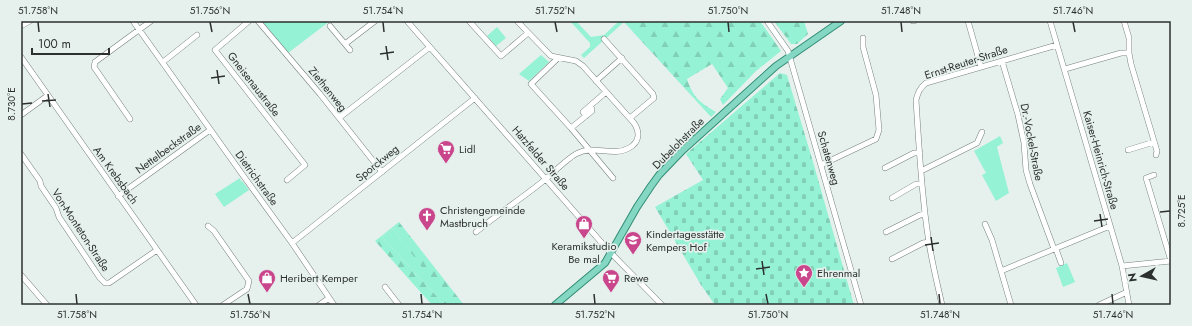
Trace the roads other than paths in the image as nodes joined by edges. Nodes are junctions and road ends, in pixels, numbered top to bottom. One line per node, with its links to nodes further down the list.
1 (30, 21): 15 (street)
2 (133, 21): 17 (street, Dietrichstraße)
3 (151, 21): 17 (street)
4 (249, 21): 59 (street, Gneisenaustraße)
5 (258, 21): 41 (street, Ziethenweg)
6 (375, 21): 22 (street)
7 (407, 21): 24 (street, Hatzfelder Straße)
8 (469, 21): 18 (street)
9 (517, 21): 18 (street)
10 (768, 21): 27 (street, Schatenweg)
11 (841, 21): 27 (main road, Dubelohstraße)
12 (968, 21): 33 (street)
13 (1050, 21): 23 (street, Kaiser-Heinrich-Straße)
14 (1124, 21): 26 (street)
15 (21, 26)
16 (330, 26): 22 (street)
17 (139, 30): 32 (street, Dietrichstraße); 40 (street)
18 (528, 33): 29 (street)
19 (197, 35): 32 (street)
20 (863, 38): 52 (street)
21 (604, 39): 30 (street)
22 (345, 44): 25 (street)
23 (1057, 45): 31 (street, Ernst-Reuter-Straße); 34 (street, Kaiser-Heinrich-Straße)
24 (430, 47): 38 (street, Hatzfelder Straße); 41 (street)
25 (350, 50)
26 (1129, 53): 34 (street); 46 (street)
27 (789, 56): 52 (street, Schatenweg); 73 (main road, Dubelohstraße)
28 (21, 57): 37 (street, Am Krebsbach)
29 (558, 58): 35 (street); 43 (street)
30 (622, 58): 35 (street); 42 (street)
31 (1002, 61): 33 (street, Ernst-Reuter-Straße); 71 (street, Dr.-Vockel-Straße)
32 (163, 62): 44 (street, Dietrichstraße)
33 (981, 67): 49 (street, Ernst-Reuter-Straße)
34 (1065, 69): 66 (street, Kaiser-Heinrich-Straße)
35 (596, 81): 36 (street)
36 (606, 92): 42 (street); 43 (street)
37 (48, 96): 39 (street); 61 (street, Am Krebsbach)
38 (474, 98): 55 (street, Sporckweg); 58 (street, Hatzfelder Straße)
39 (21, 115)
40 (130, 118)
41 (339, 118): 55 (street, Ziethenweg)
42 (630, 118): 48 (street)
43 (571, 128): 48 (street)
44 (210, 130): 61 (street, Nettelbeckstraße); 70 (street, Dietrichstraße)
45 (982, 132): 54 (street)
46 (1154, 142): 47 (street); 51 (street)
47 (1128, 150)
48 (590, 151): 57 (street); 58 (street)
49 (920, 153): 53 (street); 54 (street, Ernst-Reuter-Straße)
50 (21, 154): 72 (street, Von-Monteton-Straße)
51 (1156, 155)
52 (821, 165): 91 (street, Schatenweg)
53 (885, 168)
54 (921, 171): 60 (street, Ernst-Reuter-Straße)
55 (382, 172): 70 (street, Sporckweg)
56 (1154, 175): 75 (street)
57 (613, 178)
58 (546, 179): 67 (street); 73 (street, Hatzfelder Straße)
59 (287, 180)
60 (922, 184): 62 (street); 63 (street, Ernst-Reuter-Straße)
61 (118, 196): 72 (street, Am Krebsbach)
62 (892, 198)
63 (925, 214): 68 (street); 69 (street, Ernst-Reuter-Straße)
64 (985, 224): 78 (street)
65 (208, 226): 85 (street)
66 (1110, 226): 71 (street); 77 (street, Kaiser-Heinrich-Straße)
67 (476, 232)
68 (886, 232)
69 (928, 242): 74 (street); 92 (street, Ernst-Reuter-Straße)
70 (292, 243): 82 (street, Dietrichstraße)
71 (1055, 249): 76 (street, Dr.-Vockel-Straße); 78 (street)
72 (157, 250): 84 (street, Am Krebsbach)
73 (610, 252): 89 (main road, Dubelohstraße); 90 (street, Hatzfelder Straße)
74 (892, 259)
75 (1171, 261): 77 (street)
76 (1061, 263)
77 (1122, 266): 81 (street, Kaiser-Heinrich-Straße)
78 (1001, 271): 93 (street)
79 (21, 275): 83 (street)
80 (385, 287): 88 (street)
81 (1127, 292): 94 (street); 95 (street, Kaiser-Heinrich-Straße)
82 (329, 298): 86 (street); 87 (street, Dietrichstraße)
83 (47, 305)
84 (196, 305)
85 (223, 305)
86 (319, 305)
87 (334, 305)
88 (399, 305)
89 (555, 305)
90 (662, 305)
91 (861, 305)
92 (942, 305)
93 (1011, 305)
94 (1099, 305)
95 (1129, 305)

